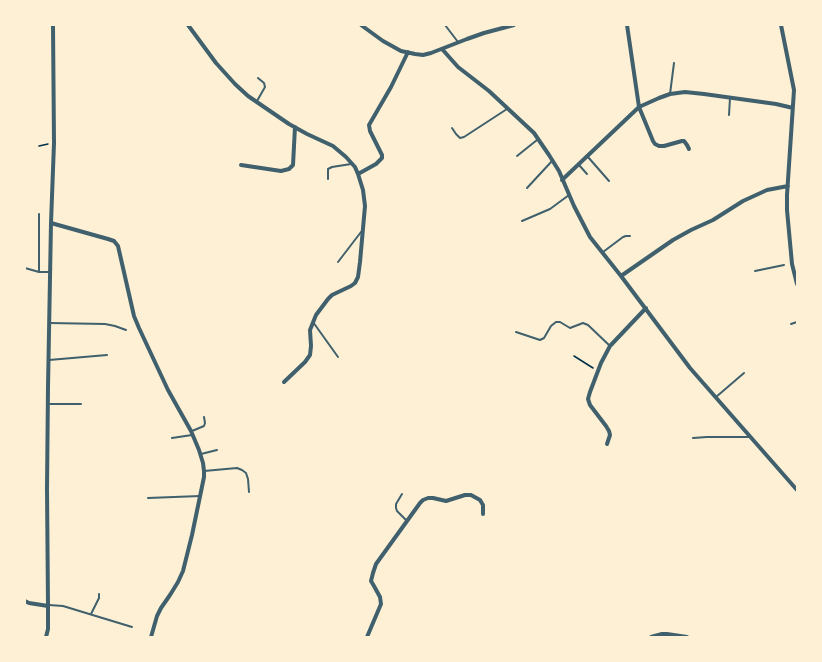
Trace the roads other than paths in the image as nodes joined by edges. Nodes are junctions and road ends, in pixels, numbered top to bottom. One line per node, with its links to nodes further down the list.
1 (53, 25): 41 (street)
2 (188, 25): 16 (street)
3 (361, 25): 10 (street)
4 (445, 25): 8 (lane)
5 (514, 25): 8 (street)
6 (627, 25): 17 (street)
7 (782, 25): 13 (street)
8 (459, 43): 9 (street)
9 (442, 49): 10 (street); 18 (street)
10 (408, 52): 31 (street)
11 (674, 63): 14 (lane)
12 (258, 78): 16 (lane)
13 (795, 89): 19 (street)
14 (670, 94): 15 (street); 17 (street)
15 (730, 97): 19 (street); 20 (lane)
16 (257, 102): 21 (street)
17 (639, 107): 24 (street); 26 (street)
18 (508, 108): 22 (lane); 23 (street)
19 (793, 108): 36 (street)
20 (729, 115)
21 (295, 127): 28 (street); 30 (street)
22 (452, 128)
23 (538, 139): 25 (lane); 27 (street)
24 (689, 149)
25 (517, 156)
26 (587, 156): 29 (street); 35 (lane)
27 (552, 160): 34 (street); 37 (lane)
28 (352, 164): 31 (street); 33 (lane)
29 (578, 164): 32 (lane); 34 (street)
30 (241, 165)
31 (358, 174): 42 (street)
32 (587, 174)
33 (328, 178)
34 (562, 180): 38 (street)
35 (608, 182)
36 (788, 186): 51 (street); 52 (street)
37 (527, 188)
38 (569, 195): 40 (lane); 44 (street)
39 (39, 214): 49 (lane)
40 (522, 221)
41 (51, 223): 50 (street); 70 (street)
42 (363, 229): 45 (lane); 54 (street)
43 (630, 236): 44 (lane)
44 (602, 253): 51 (street)
45 (338, 262)
46 (784, 265): 48 (lane)
47 (25, 268): 49 (lane)
48 (755, 271)
49 (39, 272): 50 (lane)
50 (50, 272): 56 (street)
51 (621, 276): 53 (street)
52 (797, 284)
53 (646, 308): 60 (street); 66 (street)
54 (313, 322): 62 (lane); 65 (street)
55 (797, 322): 57 (lane)
56 (50, 323): 58 (lane); 63 (street)
57 (791, 324)
58 (126, 330)
59 (516, 332): 60 (lane)
60 (610, 346): 74 (street)
61 (107, 355): 63 (lane)
62 (338, 357)
63 (49, 360): 67 (street)
64 (744, 373): 66 (lane)
65 (284, 382)
66 (716, 397): 71 (street)
67 (48, 404): 68 (lane); 87 (street)
68 (81, 404)
69 (204, 417): 70 (lane)
70 (192, 433): 72 (lane); 76 (street)
71 (750, 437): 73 (lane); 78 (street)
72 (172, 438)
73 (693, 438)
74 (607, 444)
75 (217, 450): 76 (lane)
76 (200, 454): 77 (street)
77 (204, 470): 79 (lane); 81 (street)
78 (797, 490)
79 (249, 492)
80 (402, 494): 84 (lane)
81 (200, 496): 82 (lane); 92 (street)
82 (148, 498)
83 (484, 514): 84 (street)
84 (407, 521): 93 (street)
85 (99, 594): 88 (lane)
86 (25, 601): 87 (street)
87 (48, 606): 88 (lane); 91 (street)
88 (91, 614): 89 (lane)
89 (132, 627)
90 (658, 636): 94 (street); 95 (street)
91 (46, 637)
92 (151, 637)
93 (367, 637)
94 (651, 637)
95 (687, 637)

